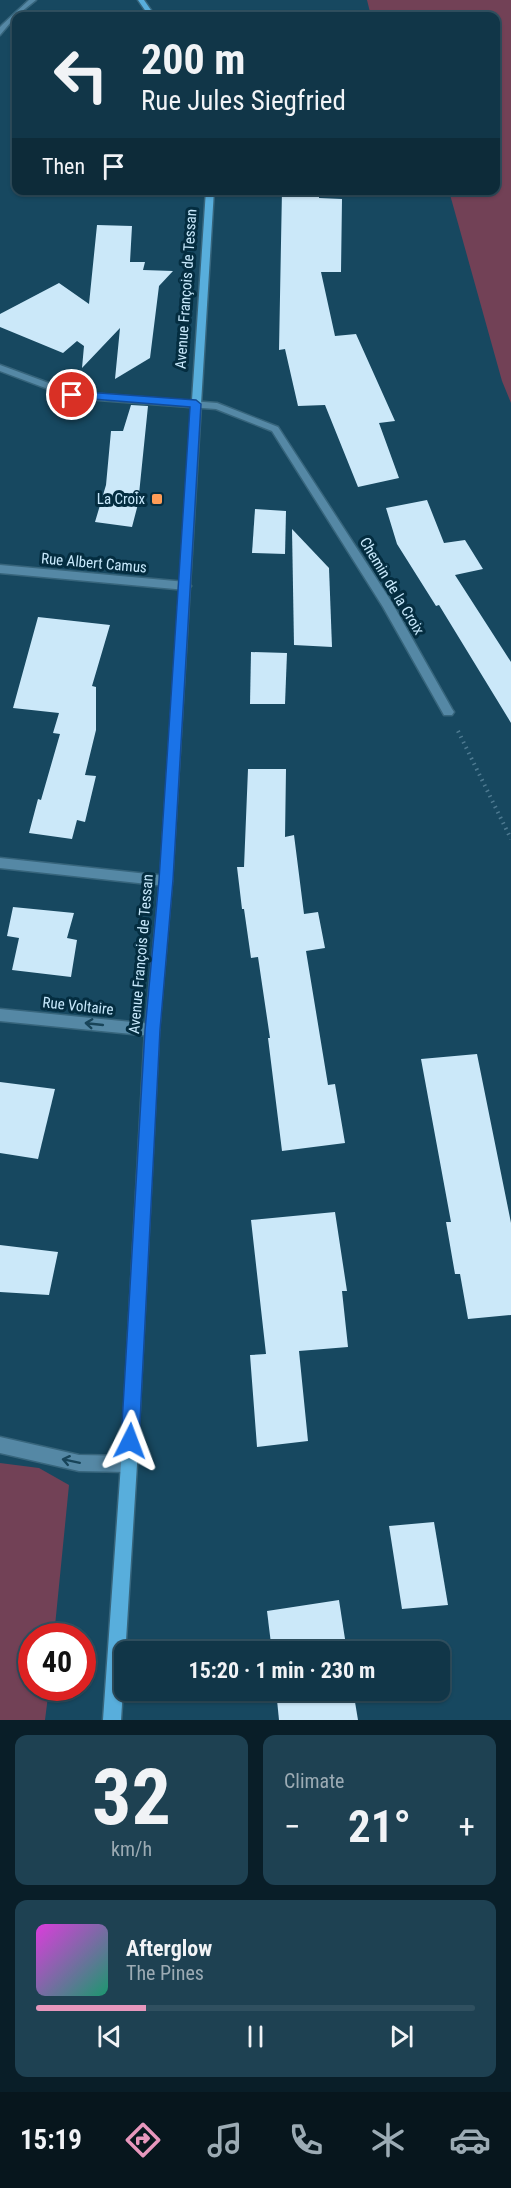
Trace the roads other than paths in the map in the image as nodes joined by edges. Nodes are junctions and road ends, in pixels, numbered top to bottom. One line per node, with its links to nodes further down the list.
1 (33, 0): 2 (street)
2 (20, 12)
3 (12, 19): 4 (street)
4 (0, 33)
5 (210, 195): 7 (street, Avenue François de Tessan)
6 (0, 368): 7 (street, Chemin de la Croix)
7 (196, 404): 9 (street, Avenue François de Tessan); 10 (street, Chemin de la Croix)
8 (0, 569): 9 (street, Rue Albert Camus)
9 (186, 586): 12 (street, Avenue François de Tessan)
10 (448, 712)
11 (0, 863): 12 (street)
12 (166, 880): 14 (street, Avenue François de Tessan)
13 (0, 1014): 14 (street, Rue Voltaire, one-way to 13)
14 (152, 1030): 16 (street, Avenue François de Tessan)
15 (0, 1445): 16 (street, one-way to 15)
16 (129, 1464): 17 (street, Avenue François de Tessan)
17 (112, 1720)

